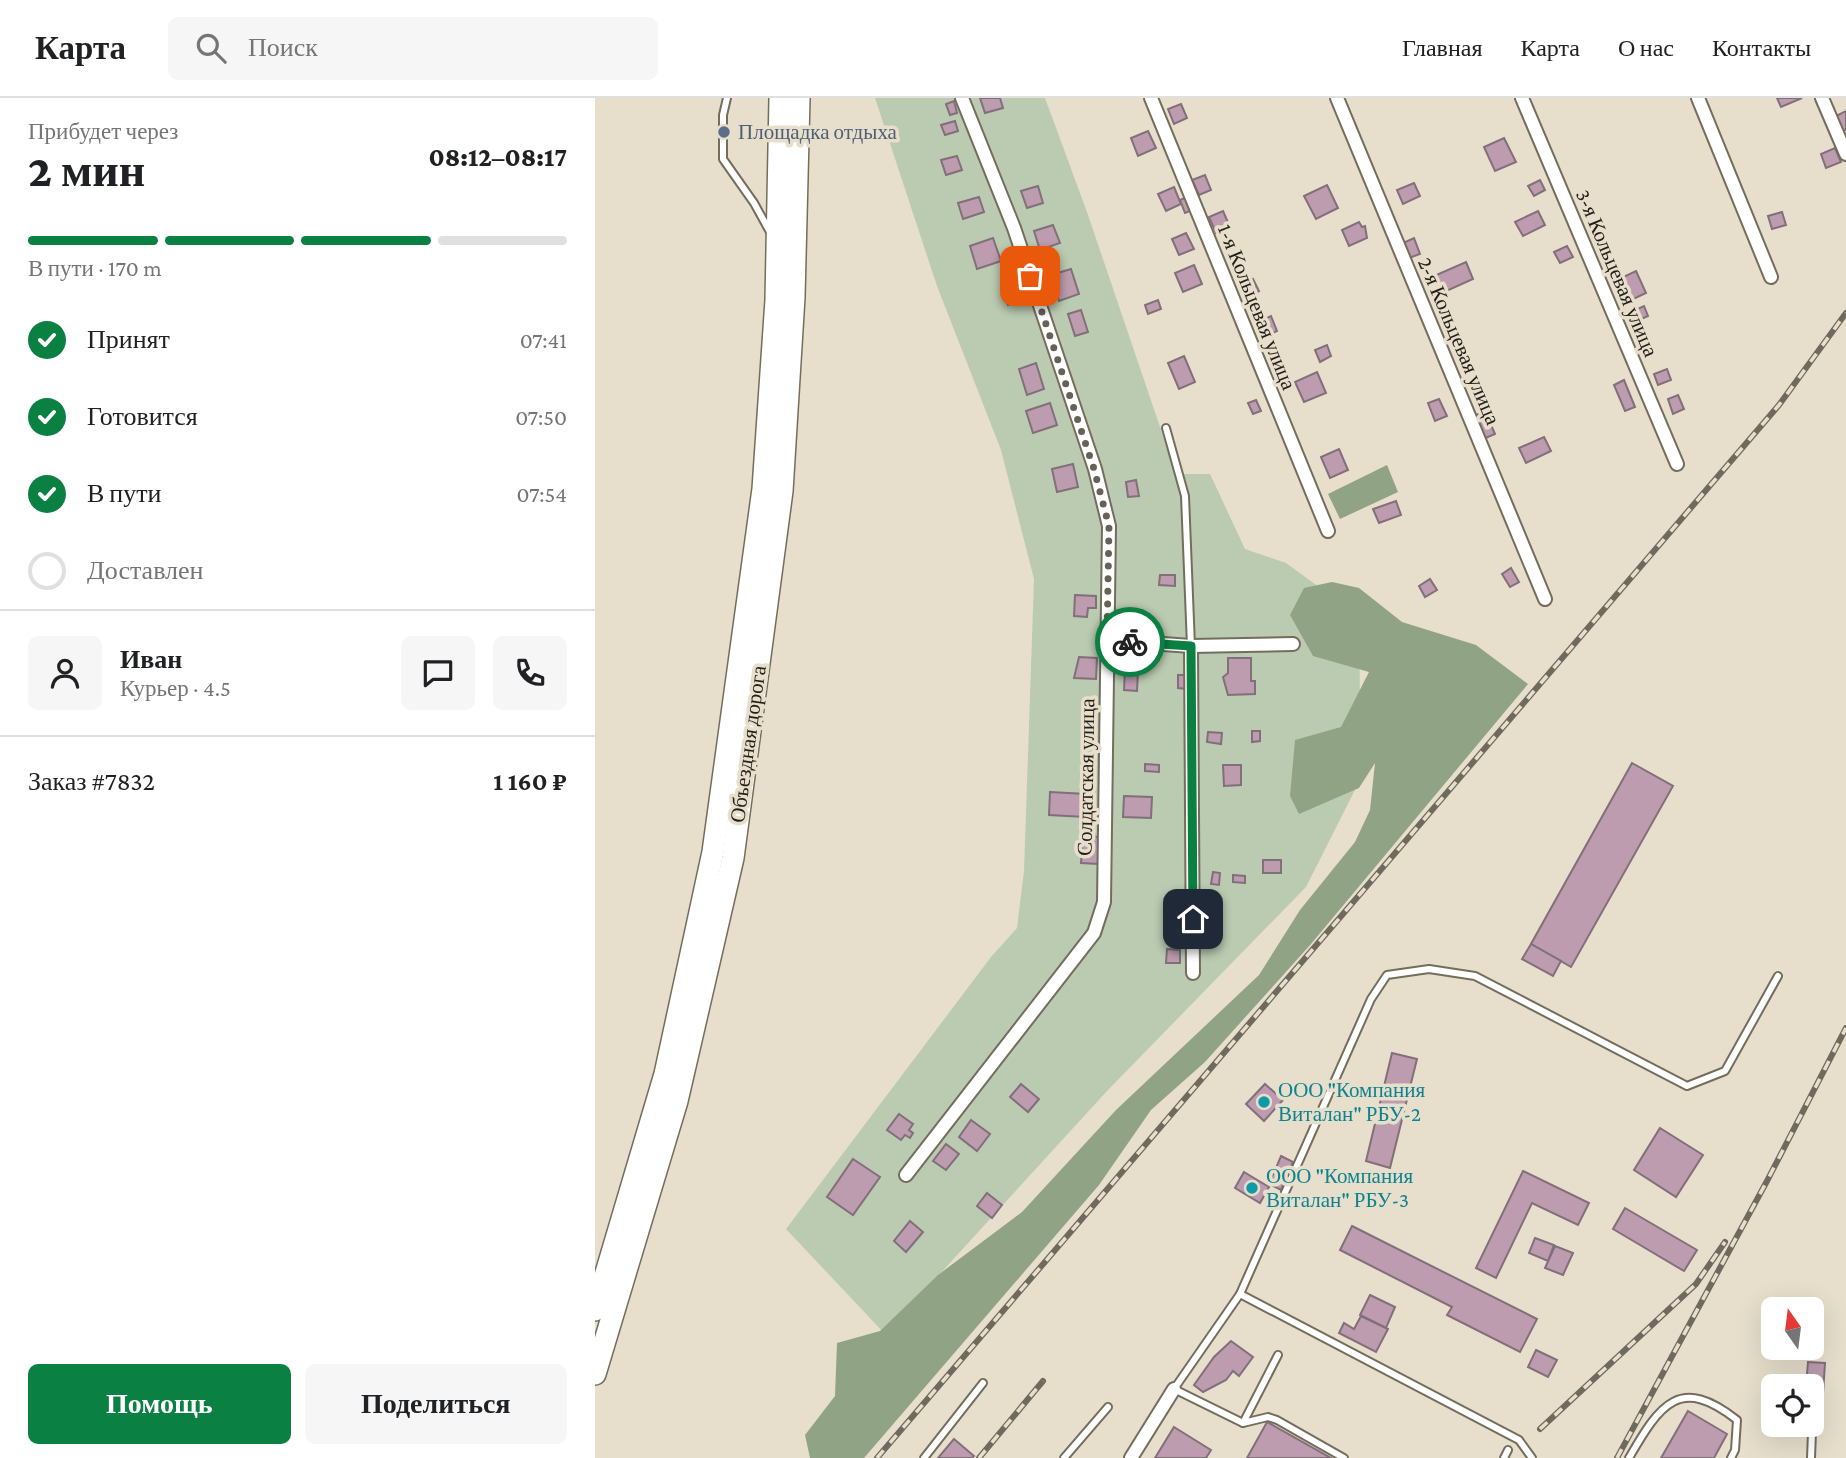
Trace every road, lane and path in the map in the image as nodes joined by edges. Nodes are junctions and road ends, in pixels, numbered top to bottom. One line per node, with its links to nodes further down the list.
1 (727, 98): 11 (lane)
2 (780, 98): 11 (highway, Объездная дорога)
3 (799, 98): 26 (highway, Объездная дорога)
4 (962, 98): 17 (street, Солдатская улица)
5 (1151, 98): 15 (street, 1-я Кольцевая улица)
6 (1337, 98): 16 (street, 2-я Кольцевая улица)
7 (1522, 98): 14 (street, 3-я Кольцевая улица)
8 (1698, 98): 12 (street)
9 (1822, 98): 10 (street)
10 (1846, 154)
11 (777, 243): 24 (highway, Объездная дорога)
12 (1771, 277)
13 (1166, 428): 19 (lane)
14 (1678, 464)
15 (1328, 531)
16 (1545, 599)
17 (1107, 640): 19 (street); 22 (street, Солдатская улица)
18 (1293, 644): 19 (street)
19 (1191, 646): 20 (street)
20 (1193, 973)
21 (1778, 976): 23 (lane)
22 (906, 1175)
23 (1240, 1294): 28 (lane); 39 (lane)
24 (595, 1310)
25 (1278, 1355): 30 (lane)
26 (595, 1374)
27 (983, 1383): 34 (lane)
28 (1174, 1389): 30 (lane); 36 (street)
29 (1108, 1407): 35 (lane)
30 (1243, 1423): 37 (lane)
31 (1812, 1437): 43 (lane)
32 (1508, 1450): 38 (lane)
33 (1735, 1450): 40 (lane); 41 (lane); 42 (lane)
34 (924, 1458)
35 (1064, 1458)
36 (1131, 1458)
37 (1345, 1458)
38 (1504, 1458)
39 (1531, 1458)
40 (1629, 1458)
41 (1731, 1458)
42 (1742, 1458)
43 (1811, 1458)

